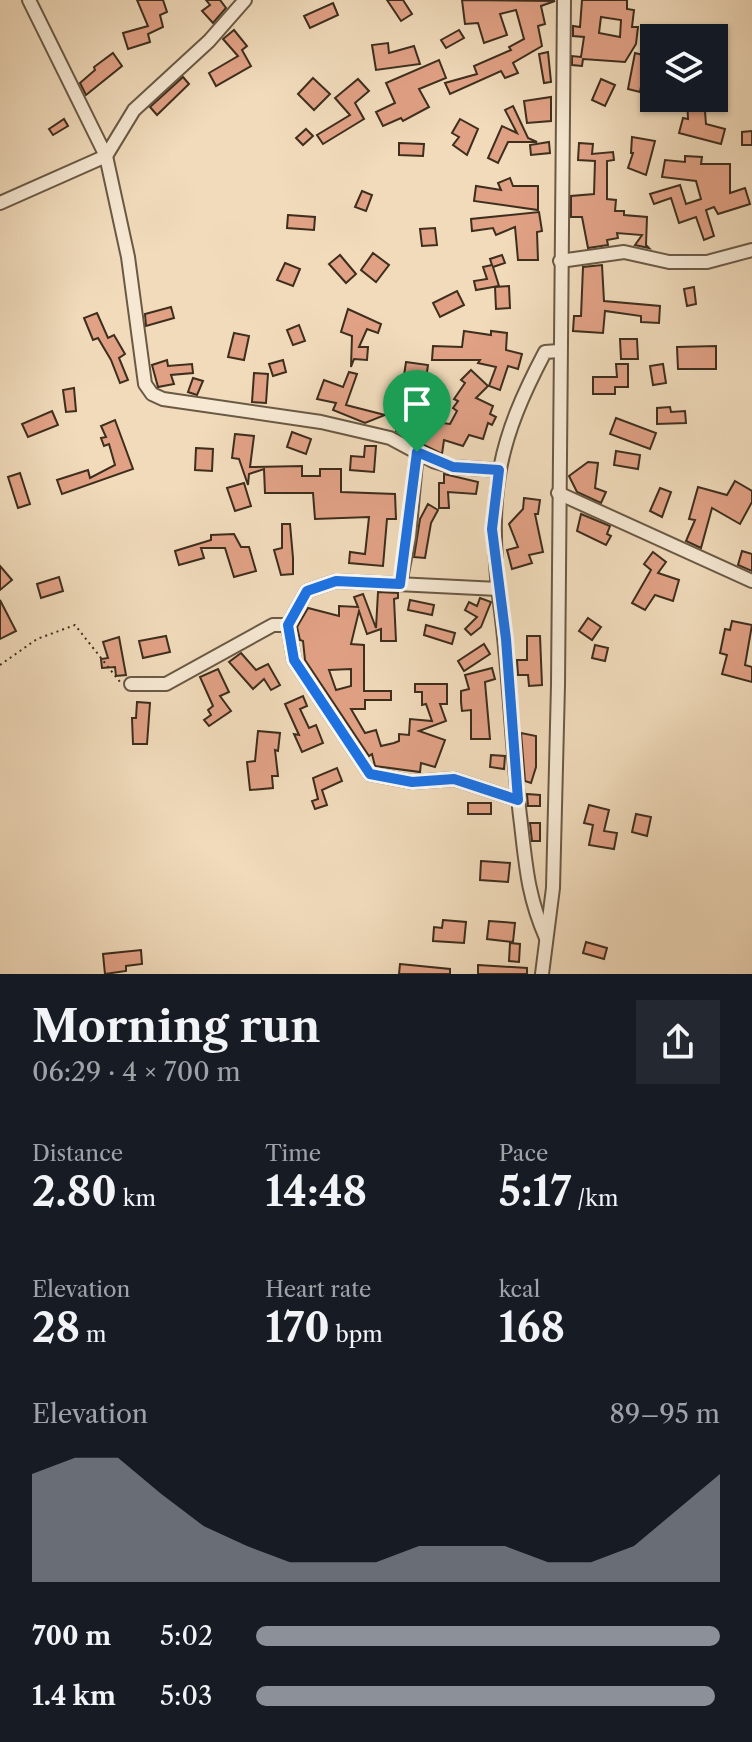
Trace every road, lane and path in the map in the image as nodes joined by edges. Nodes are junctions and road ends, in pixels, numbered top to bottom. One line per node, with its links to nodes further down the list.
1 (29, 0): 4 (street)
2 (245, 0): 4 (street)
3 (564, 0): 7 (street)
4 (106, 156): 5 (street); 9 (street)
5 (0, 203)
6 (752, 250): 7 (street)
7 (560, 261): 8 (street)
8 (559, 351): 10 (street); 11 (street)
9 (417, 452): 10 (street); 13 (street)
10 (499, 470): 14 (street)
11 (558, 493): 12 (street); 19 (street)
12 (752, 581)
13 (400, 584): 14 (street); 15 (street)
14 (498, 589): 18 (street)
15 (288, 625): 17 (street); 18 (street)
16 (0, 665): 17 (path)
17 (131, 684)
18 (518, 800): 19 (street)
19 (547, 941): 20 (street)
20 (542, 974)

